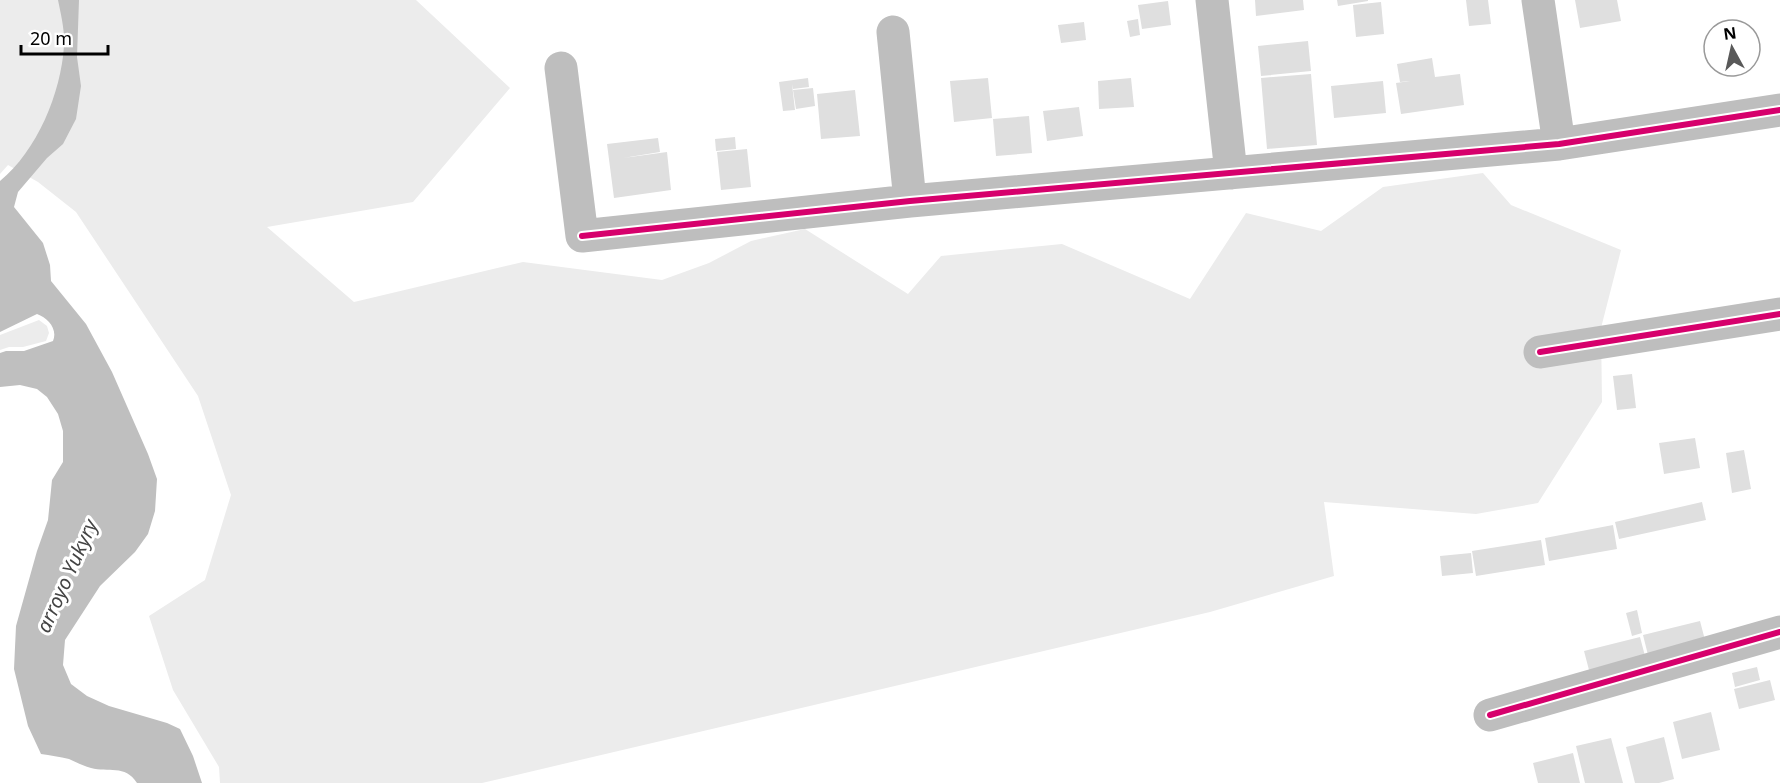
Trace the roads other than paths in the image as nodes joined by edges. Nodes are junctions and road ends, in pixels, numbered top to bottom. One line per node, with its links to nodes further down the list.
1 (1212, 0): 7 (street)
2 (1538, 0): 6 (street)
3 (893, 32): 8 (street)
4 (561, 68): 8 (street)
5 (1780, 110): 6 (street)
6 (1559, 144): 7 (street)
7 (1231, 173): 8 (street)
8 (910, 201)
9 (1780, 314): 10 (street)
10 (1540, 352)
11 (1780, 632): 12 (street)
12 (1490, 716)

